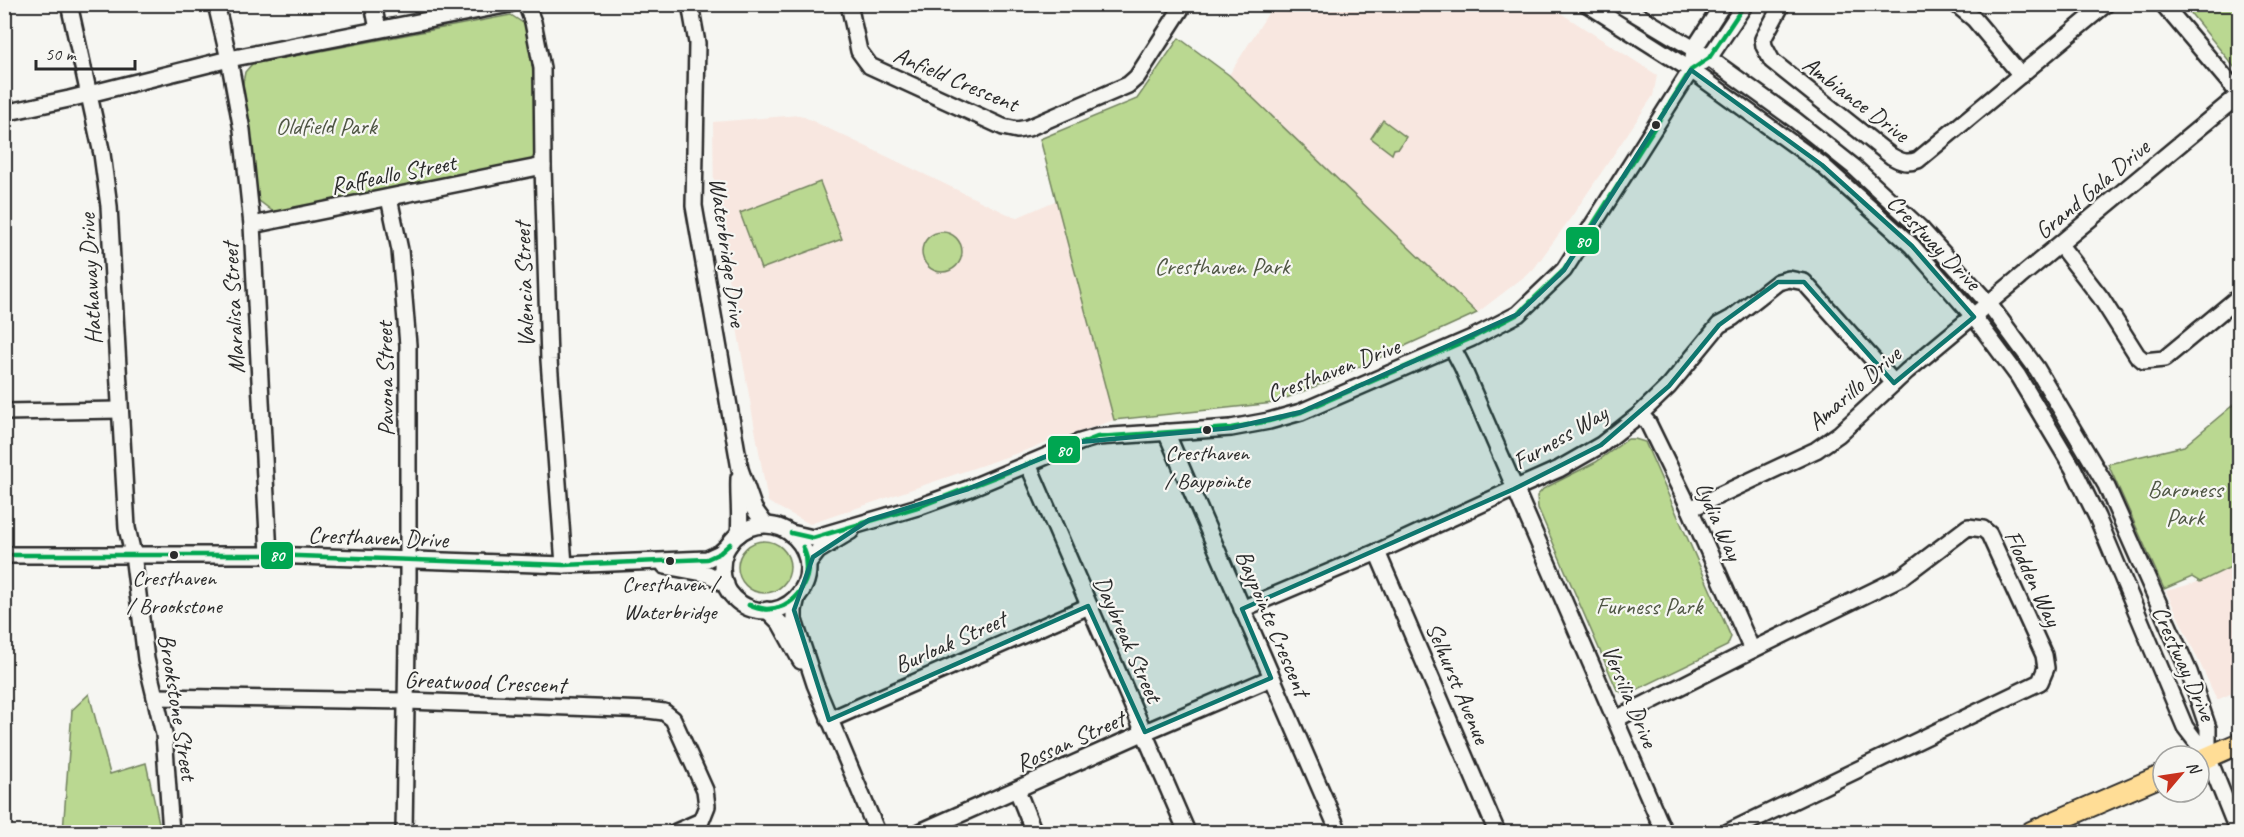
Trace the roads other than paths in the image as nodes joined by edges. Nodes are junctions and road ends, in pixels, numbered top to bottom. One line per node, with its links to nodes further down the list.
1 (69, 4): 23 (street, Hathaway Drive)
2 (216, 4): 20 (street, Maralisa Street)
3 (373, 4): 17 (street)
4 (510, 4): 17 (street)
5 (526, 4): 26 (street, Valencia Street)
6 (690, 4): 40 (street, Waterbridge Drive)
7 (849, 4): 8 (street, Anfield Crescent)
8 (1184, 4)
9 (1587, 4): 21 (street, Crestway Drive)
10 (1619, 4): 18 (street, Crestway Drive)
11 (1723, 4): 18 (street)
12 (1745, 4): 19 (street)
13 (1782, 4): 22 (street, Ambiance Drive)
14 (1956, 4): 22 (street)
15 (2106, 4): 22 (street, Ambiance Drive)
16 (2163, 4): 24 (street)
17 (378, 29): 20 (street)
18 (1694, 49): 19 (street, Crestway Drive); 21 (street)
19 (1709, 58): 21 (street); 31 (street, Crestway Drive)
20 (229, 59): 23 (street); 28 (street, Maralisa Street)
21 (1691, 70): 32 (street, Crestway Drive); 33 (street, Cresthaven Drive)
22 (2020, 75)
23 (89, 93): 25 (street); 35 (street, Hathaway Drive)
24 (2239, 95): 29 (street, Grand Gala Drive)
25 (4, 113)
26 (543, 166): 27 (street, Raffeallo Street); 54 (street, Valencia Street)
27 (389, 198): 28 (street, Raffeallo Street); 51 (street, Pavona Street)
28 (252, 225): 50 (street, Maralisa Street)
29 (2060, 245): 30 (street); 31 (street, Grand Gala Drive)
30 (2240, 296)
31 (1989, 304): 32 (street, Grand Gala Drive); 70 (street, Crestway Drive)
32 (1974, 317): 34 (street, Amarillo Drive); 69 (street, Crestway Drive)
33 (1452, 347): 38 (street, Cresthaven Drive); 41 (street, Versilia Drive)
34 (1894, 383): 37 (street, Furness Way); 42 (street, Amarillo Drive)
35 (120, 410): 36 (street); 48 (street, Hathaway Drive)
36 (4, 412)
37 (1640, 414): 41 (street, Furness Way); 42 (street, Lydia Way)
38 (1166, 432): 39 (street, Cresthaven Drive); 58 (street, Baypointe Crescent)
39 (1028, 464): 43 (street, Cresthaven Drive); 57 (street, Daybreak Street)
40 (740, 469): 44 (street, Waterbridge Drive); 46 (street, Waterbridge Drive)
41 (1514, 489): 47 (street, Furness Way); 65 (street, Versilia Drive)
42 (1690, 509): 60 (street, Lydia Way)
43 (869, 520): 45 (street, Cresthaven Drive); 53 (street, Cresthaven Drive)
44 (765, 524): 45 (street); 46 (street)
45 (791, 533): 53 (street)
46 (734, 539): 52 (street, Cresthaven Drive); 55 (street)
47 (1377, 552): 58 (street, Furness Way); 83 (street, Selhurst Avenue)
48 (133, 554): 49 (street, Cresthaven Drive); 50 (street, Cresthaven Drive); 63 (street, Brookstone Street)
49 (4, 555)
50 (269, 555): 51 (street, Cresthaven Drive)
51 (408, 561): 54 (street, Cresthaven Drive); 64 (street, Pavona Street)
52 (641, 561): 54 (street, Cresthaven Drive); 55 (street, Cresthaven Drive)
53 (808, 564): 56 (street)
54 (564, 565)
55 (726, 584): 59 (street)
56 (797, 597): 59 (street); 62 (street)
57 (1089, 606): 66 (street, Burloak Street); 67 (street, Daybreak Street)
58 (1242, 609): 61 (street, Baypointe Crescent)
59 (767, 610): 62 (street)
60 (1752, 650): 65 (street, Flodden Way); 85 (street, Flodden Way)
61 (1271, 678): 67 (street, Rossan Street); 82 (street, Baypointe Crescent)
62 (815, 684): 66 (street)
63 (155, 698): 64 (street, Greatwood Crescent); 75 (street, Brookstone Street)
64 (407, 701): 76 (street, Pavona Street); 77 (street, Greatwood Crescent)
65 (1616, 719): 84 (street, Versilia Drive)
66 (829, 720): 78 (street)
67 (1145, 732): 74 (street, Rossan Street); 81 (street, Daybreak Street)
68 (2240, 743): 71 (main road)
69 (2195, 744)
70 (2205, 744)
71 (2211, 756)
72 (2211, 776): 87 (street)
73 (2151, 781): 86 (main road)
74 (1017, 790): 79 (street, Rossan Street); 80 (street)
75 (171, 832)
76 (404, 832)
77 (676, 832)
78 (877, 832)
79 (920, 832)
80 (1034, 832)
81 (1186, 832)
82 (1339, 832)
83 (1497, 832)
84 (1664, 832)
85 (1728, 832)
86 (2031, 832)
87 (2238, 832)

